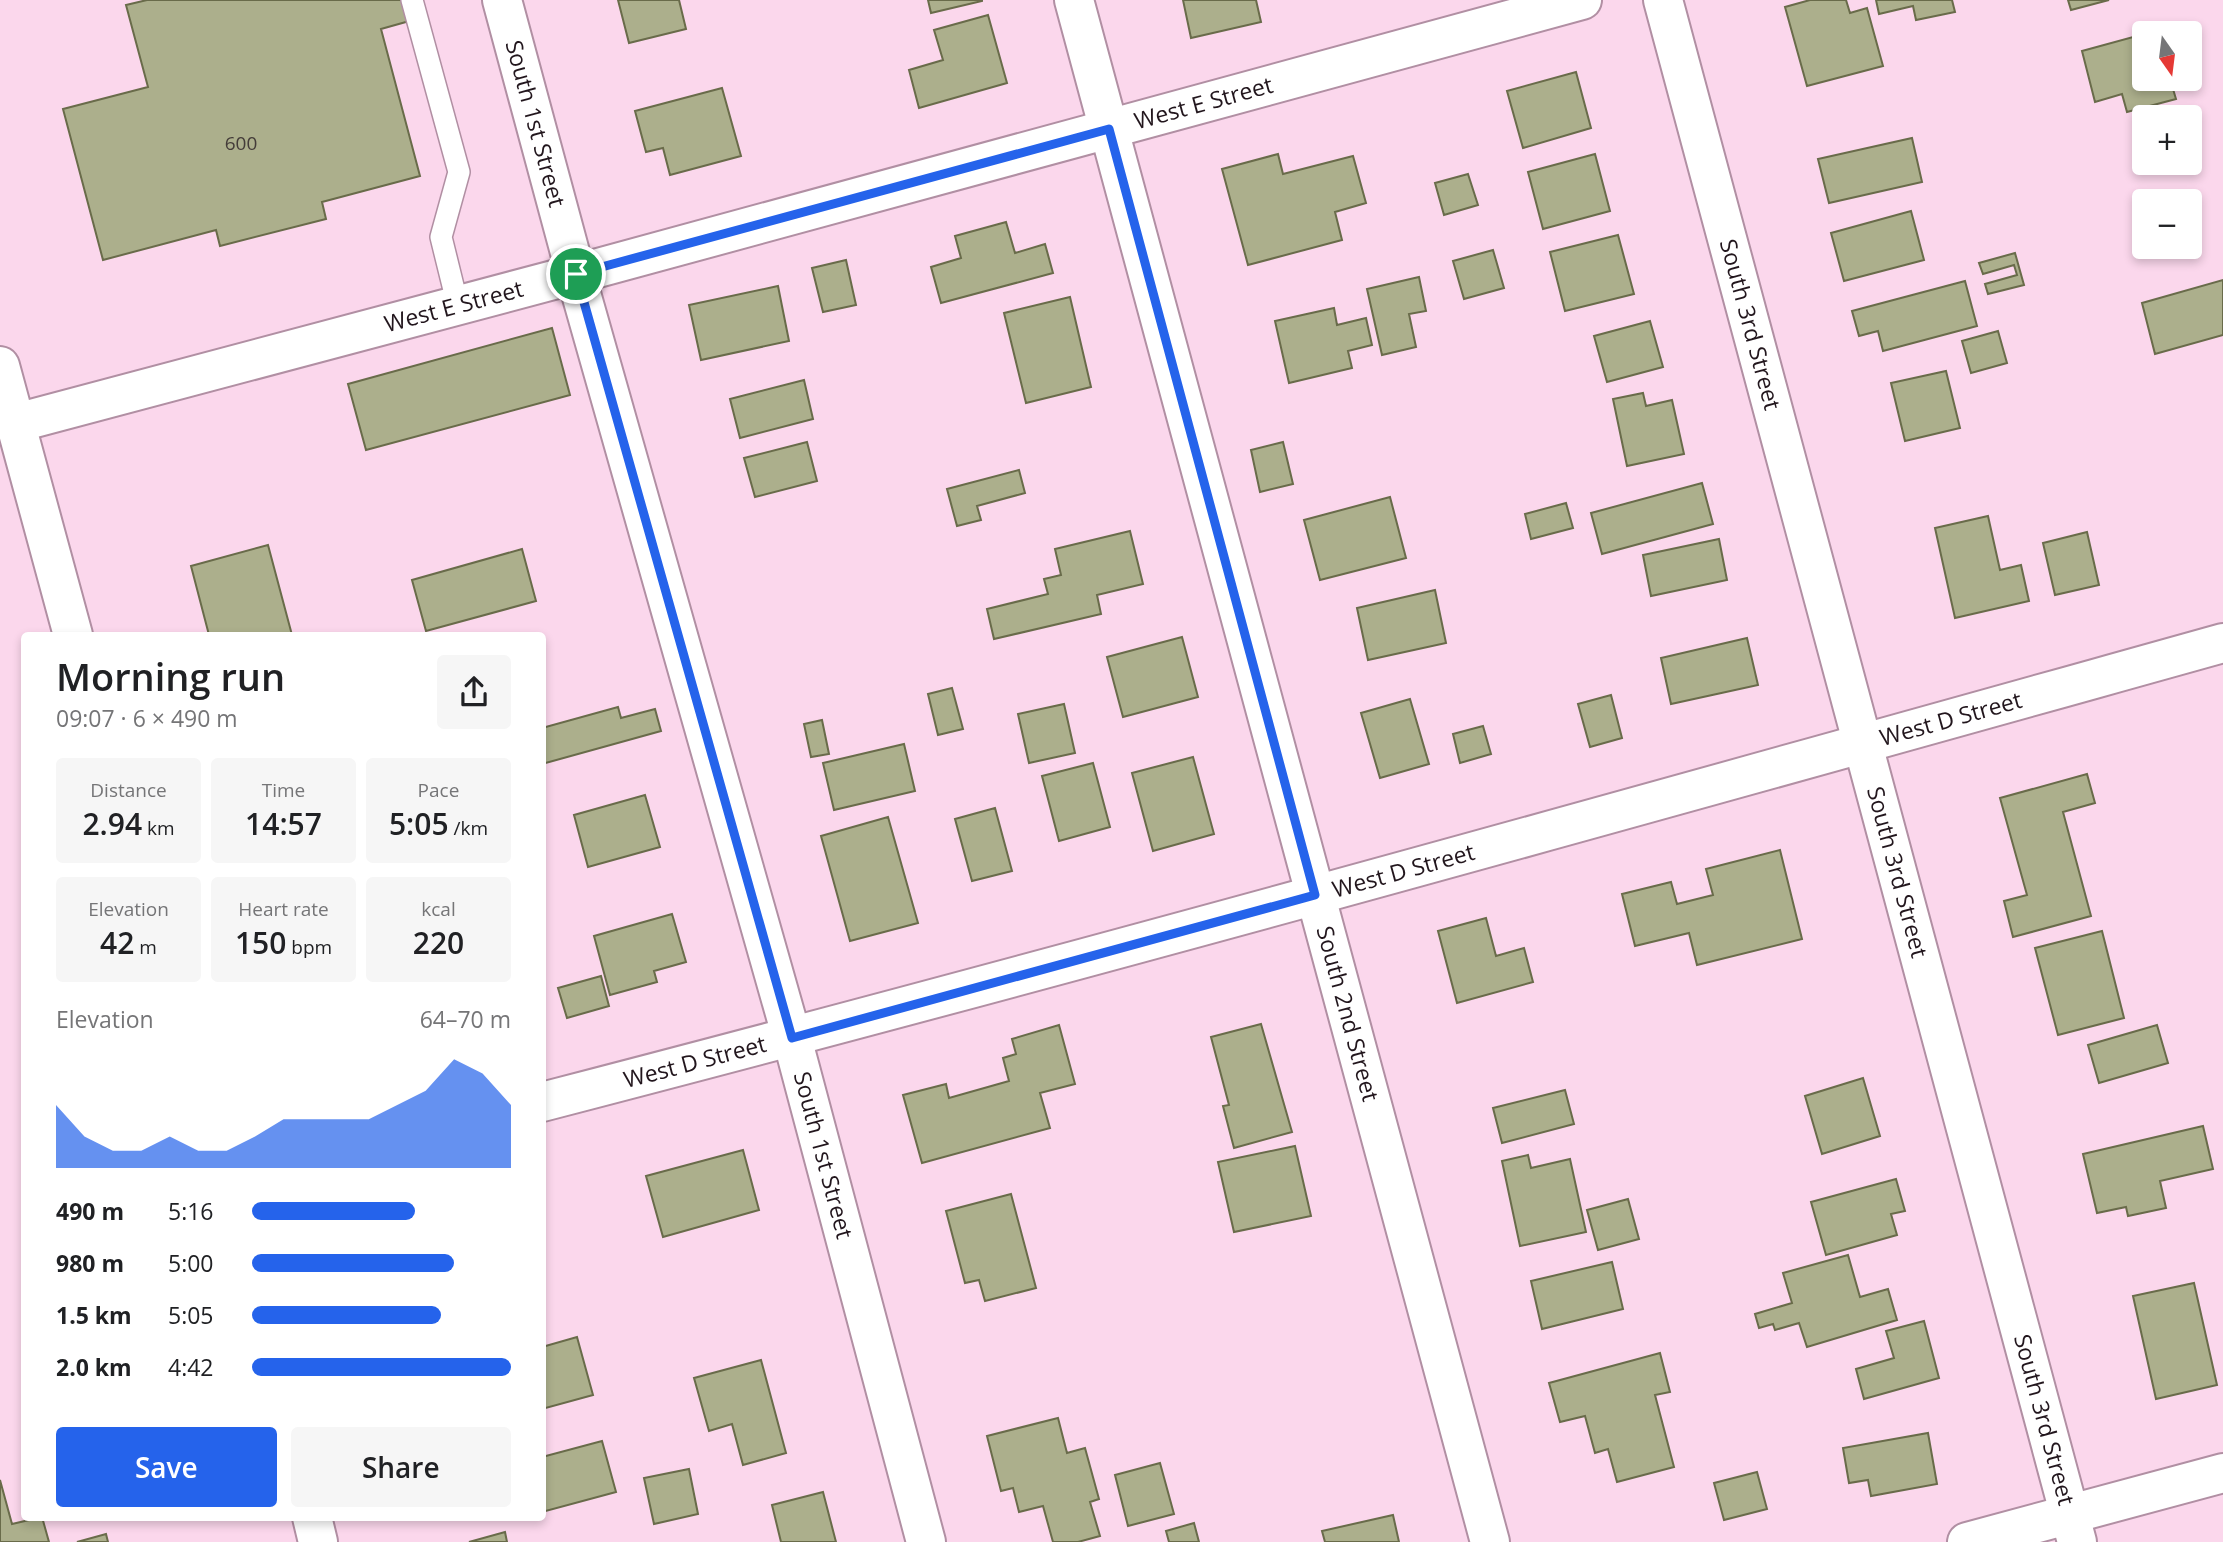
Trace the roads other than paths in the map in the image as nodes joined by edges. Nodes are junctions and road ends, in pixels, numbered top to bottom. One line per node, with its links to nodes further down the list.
1 (412, 0): 8 (lane)
2 (502, 0): 7 (street, South 1st Street)
3 (1074, 0): 6 (street, South 2nd Street)
4 (1582, 0): 6 (street, West E Street)
5 (1664, 0): 13 (street, South 3rd Street)
6 (1109, 129): 7 (street, West E Street); 14 (street, South 2nd Street)
7 (576, 274): 8 (street, West E Street); 15 (street, South 1st Street)
8 (458, 306): 10 (street, West E Street)
9 (0, 366): 10 (street)
10 (16, 424): 11 (street)
11 (72, 632)
12 (2223, 643): 13 (street, West D Street)
13 (1863, 743): 14 (street, West D Street); 19 (street, South 3rd Street)
14 (1315, 895): 15 (street, West D Street); 22 (street, South 2nd Street)
15 (792, 1038): 16 (street, West D Street); 21 (street, South 1st Street)
16 (546, 1101)
17 (2223, 1473): 19 (street)
18 (313, 1521): 20 (street)
19 (2073, 1528): 23 (street)
20 (318, 1542)
21 (926, 1542)
22 (1490, 1542)
23 (1967, 1542)

